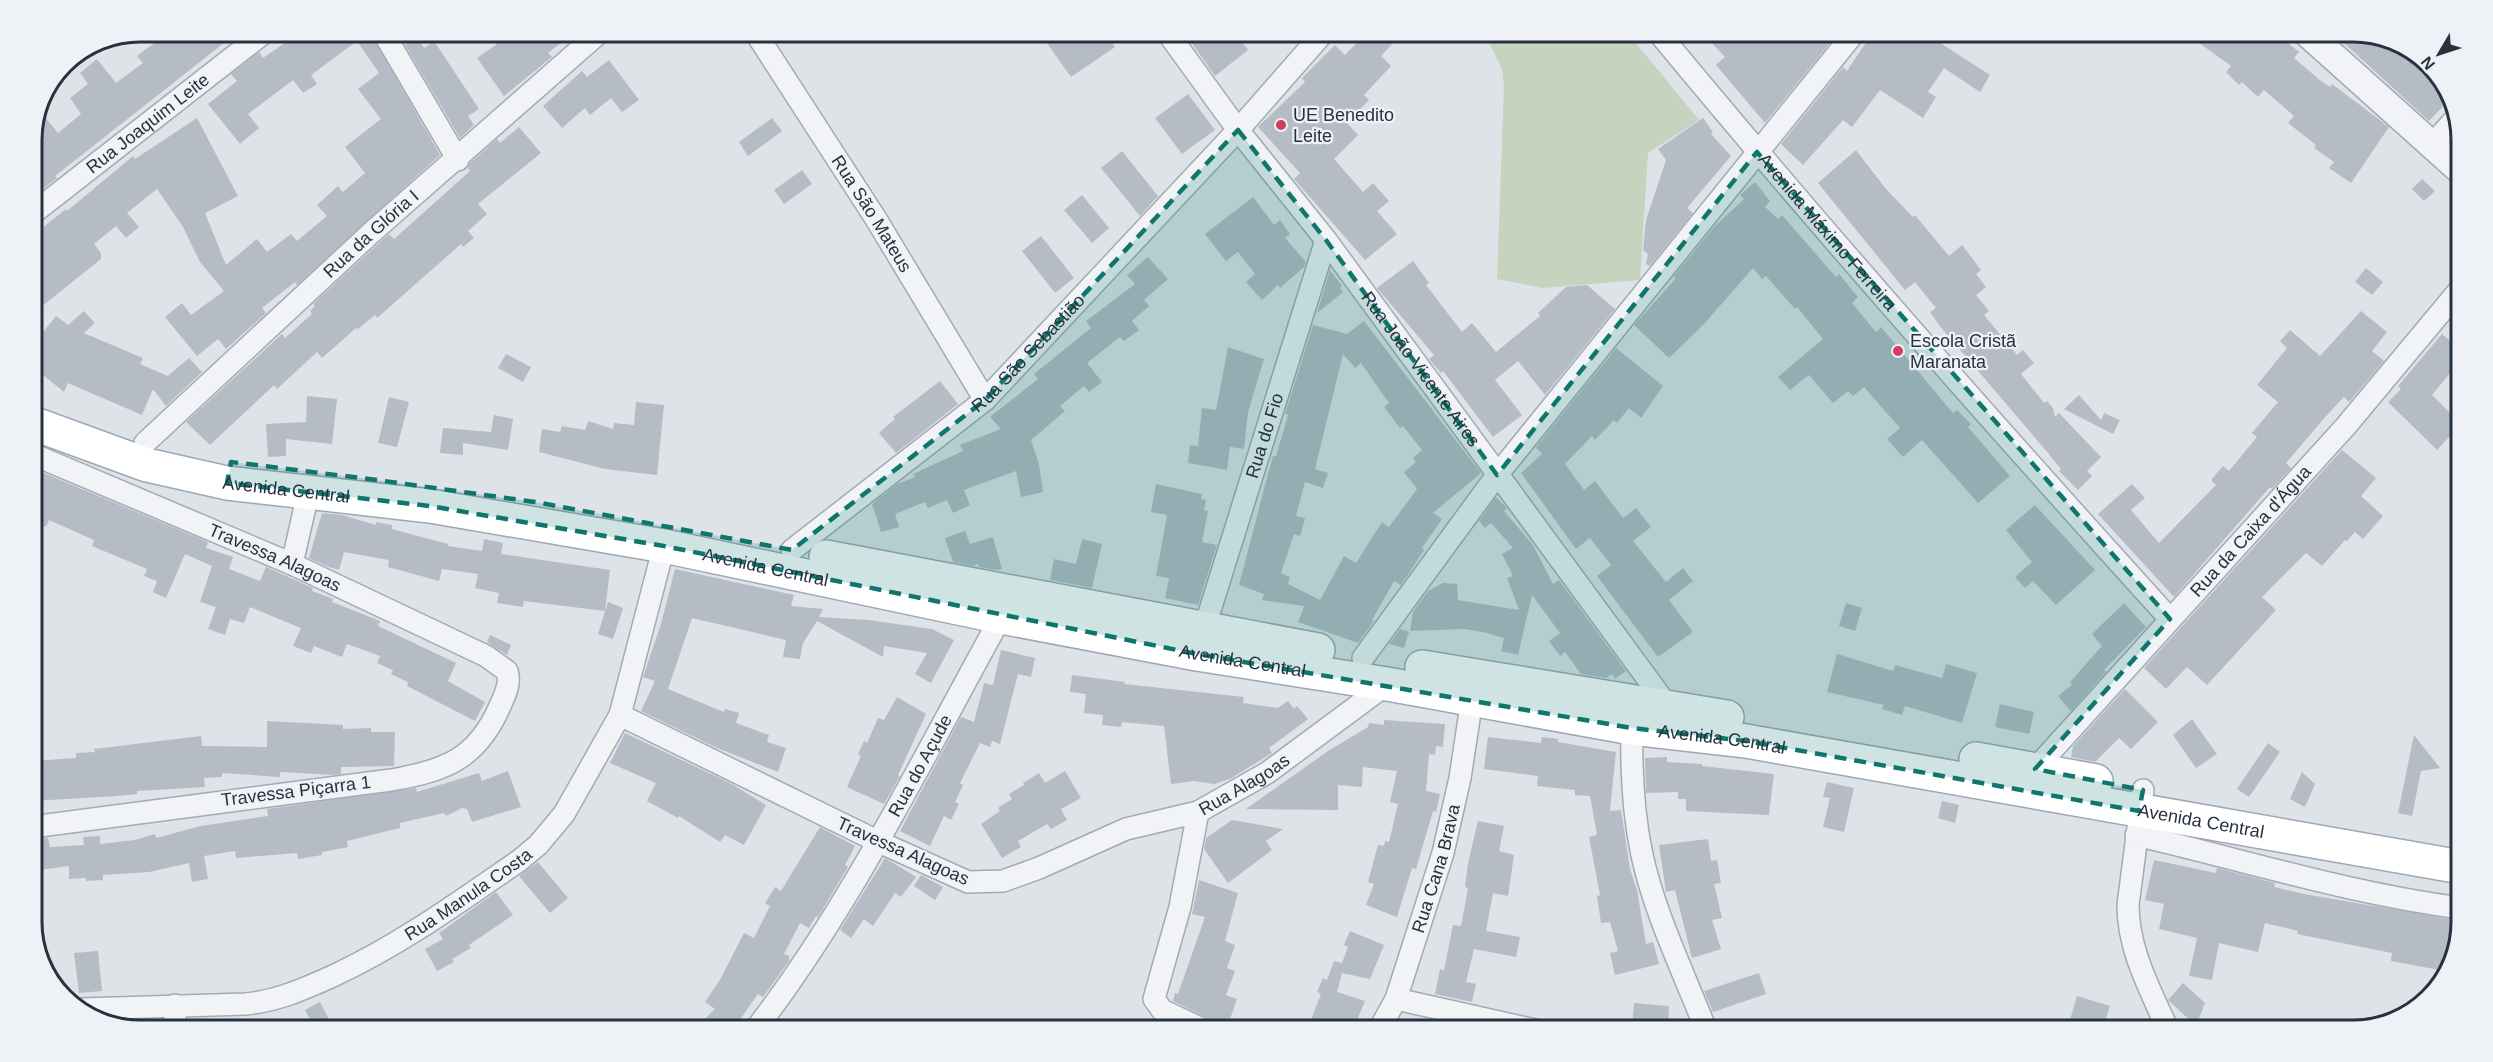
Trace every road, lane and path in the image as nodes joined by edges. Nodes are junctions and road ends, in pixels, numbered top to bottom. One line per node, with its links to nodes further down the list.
1 (252, 42): 16 (street, Rua Joaquim Leite)
2 (389, 42): 14 (street)
3 (589, 42): 14 (street, Rua da Glória I)
4 (761, 42): 19 (street, Rua São Mateus)
5 (1174, 42): 11 (street, Rua João Vicente Aires)
6 (1315, 42): 11 (street, Rua São Sebastião)
7 (1666, 42): 13 (street, Avenida Máximo Ferreira)
8 (1847, 42): 13 (street)
9 (2317, 42): 12 (street)
10 (2450, 125): 12 (street)
11 (1238, 130): 17 (street, Rua João Vicente Aires); 19 (street, Rua São Sebastião)
12 (2432, 146): 15 (street)
13 (1757, 152): 25 (street); 31 (street, Avenida Máximo Ferreira)
14 (458, 160): 22 (street, Rua da Glória I)
15 (2451, 162)
16 (42, 206)
17 (1326, 240): 25 (street, Rua João Vicente Aires); 32 (street, Rua do Fio)
18 (2451, 300): 31 (street, Rua da Caixa d'Água)
19 (985, 400): 28 (street, Rua São Sebastião)
20 (42, 404): 22 (main road)
21 (42, 427): 24 (main road, Avenida Central)
22 (146, 443): 24 (main road)
23 (42, 458): 29 (street, Travessa Alagoas)
24 (229, 472): 26 (main road, Avenida Central); 28 (main road)
25 (1497, 475): 33 (street); 37 (street, Rua João Vicente Aires)
26 (308, 494): 27 (main road, Avenida Central); 29 (street)
27 (664, 546): 30 (main road, Avenida Central); 38 (street, Rua Manula Costa)
28 (792, 550): 32 (main road)
29 (292, 564): 34 (street, Travessa Alagoas)
30 (1002, 617): 32 (main road, Avenida Central); 44 (street, Rua do Açude)
31 (2170, 619): 40 (street, Rua da Caixa d'Água)
32 (1200, 642): 33 (main road); 35 (main road, Avenida Central)
33 (1363, 658): 37 (main road)
34 (508, 677): 43 (street, Travessa Piçarra 1)
35 (1387, 684): 36 (main road, Avenida Central); 41 (street, Rua Alagoas)
36 (1472, 699): 39 (main road, Avenida Central); 48 (street, Rua Cana Brava)
37 (1669, 708): 40 (main road)
38 (620, 715): 44 (street, Travessa Alagoas); 49 (street, Rua Manula Costa)
39 (1632, 728): 42 (main road, Avenida Central); 56 (street)
40 (2035, 769): 42 (main road)
41 (1198, 812): 44 (street, Travessa Alagoas); 53 (street, Rua Alagoas)
42 (2139, 812): 45 (main road); 46 (main road, Avenida Central); 47 (street); 57 (street)
43 (42, 826)
44 (876, 841): 52 (street, Rua do Açude)
45 (2451, 843)
46 (2451, 865)
47 (2451, 906)
48 (1396, 999): 54 (street, Rua Cana Brava); 55 (street)
49 (175, 1005): 50 (street, Rua Manula Costa); 51 (street)
50 (94, 1009)
51 (175, 1020)
52 (763, 1020)
53 (1183, 1020)
54 (1384, 1020)
55 (1490, 1020)
56 (1702, 1020)
57 (2164, 1020)

